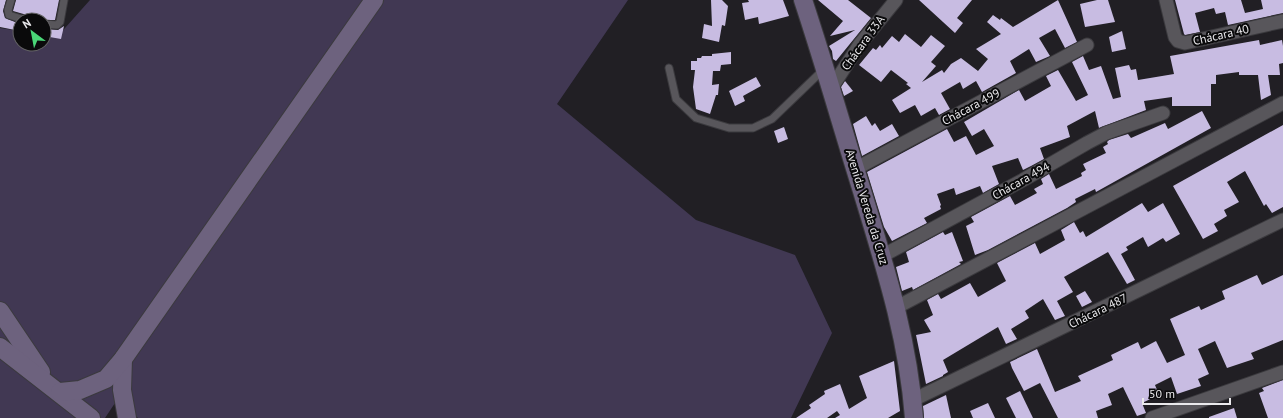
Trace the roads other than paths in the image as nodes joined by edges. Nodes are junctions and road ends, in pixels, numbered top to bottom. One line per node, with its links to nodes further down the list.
1 (11, 0): 7 (lane)
2 (64, 0): 9 (lane)
3 (374, 0): 22 (street)
4 (803, 0): 12 (street, Avenida Vereda da Cruz)
5 (896, 0): 13 (street, Chácara 33A)
6 (1166, 0): 8 (street, Chácara 40)
7 (12, 16)
8 (1283, 21)
9 (52, 25)
10 (1087, 45): 16 (street, Chácara 499)
11 (669, 68): 12 (lane)
12 (825, 68): 13 (street, Avenida Vereda da Cruz)
13 (832, 87): 16 (street, Avenida Vereda da Cruz)
14 (1283, 103): 19 (street)
15 (1163, 113): 18 (street, Chácara 494)
16 (855, 169): 18 (street, Avenida Vereda da Cruz)
17 (1283, 220): 25 (street, Chácara 487)
18 (882, 256): 19 (street, Avenida Vereda da Cruz)
19 (897, 307): 25 (street, Avenida Vereda da Cruz)
20 (0, 311): 24 (street)
21 (0, 347): 24 (street)
22 (123, 359): 24 (street); 27 (street)
23 (1283, 372): 28 (street)
24 (54, 388): 26 (street)
25 (913, 409)
26 (91, 418)
27 (127, 418)
28 (1152, 418)

